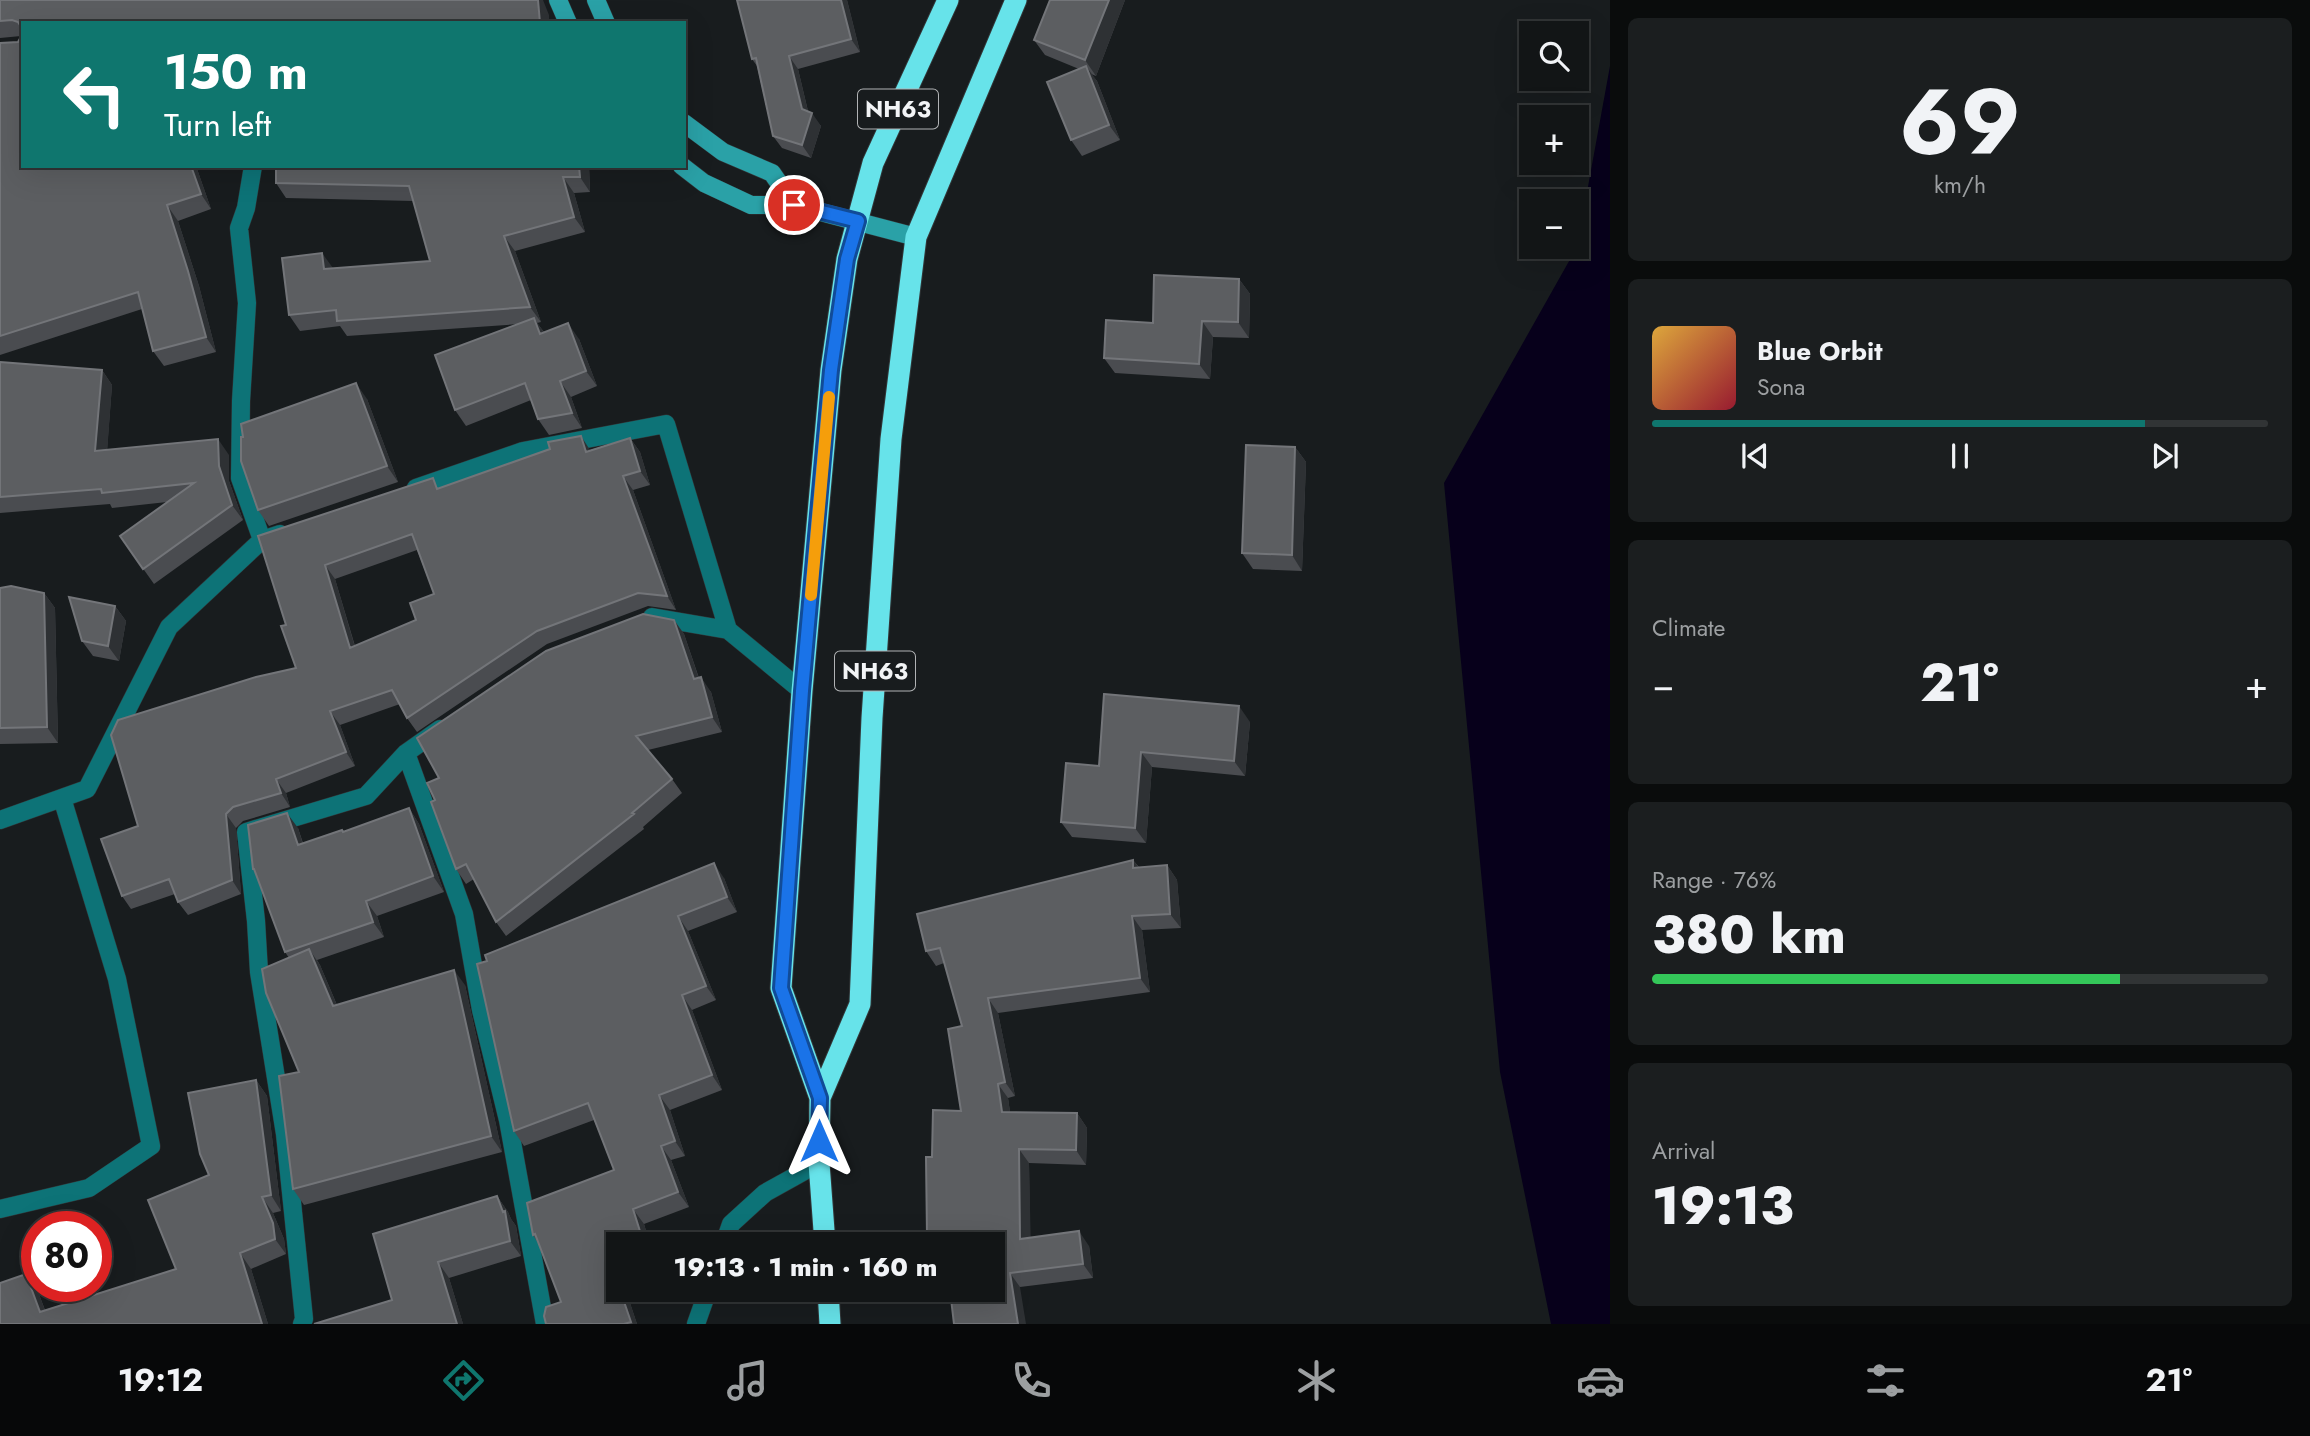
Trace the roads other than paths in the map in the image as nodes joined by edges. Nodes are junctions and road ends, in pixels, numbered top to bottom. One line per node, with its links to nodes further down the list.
1 (558, 0): 5 (main road)
2 (596, 0): 6 (main road)
3 (948, 0): 11 (highway, NH63)
4 (1016, 0): 12 (highway, NH63)
5 (567, 21)
6 (605, 21)
7 (686, 124): 10 (main road)
8 (253, 168): 15 (street)
9 (685, 168): 10 (main road)
10 (794, 205): 11 (main road)
11 (858, 221): 12 (main road); 18 (highway, NH63)
12 (916, 237): 23 (highway, NH63)
13 (397, 495): 17 (street)
14 (297, 529): 15 (street)
15 (262, 540): 21 (street)
16 (639, 622): 17 (street)
17 (728, 631): 18 (street)
18 (802, 691): 23 (highway, NH63)
19 (452, 721): 20 (street)
20 (406, 753): 30 (street); 31 (street)
21 (62, 798): 22 (street); 25 (street)
22 (0, 820)
23 (820, 1098): 24 (highway, NH63)
24 (819, 1163): 26 (street); 27 (highway, NH63)
25 (0, 1209)
26 (728, 1232)
27 (824, 1232)
28 (704, 1302): 32 (street)
29 (829, 1302): 33 (highway)
30 (302, 1324)
31 (545, 1324)
32 (696, 1324)
33 (830, 1324)

